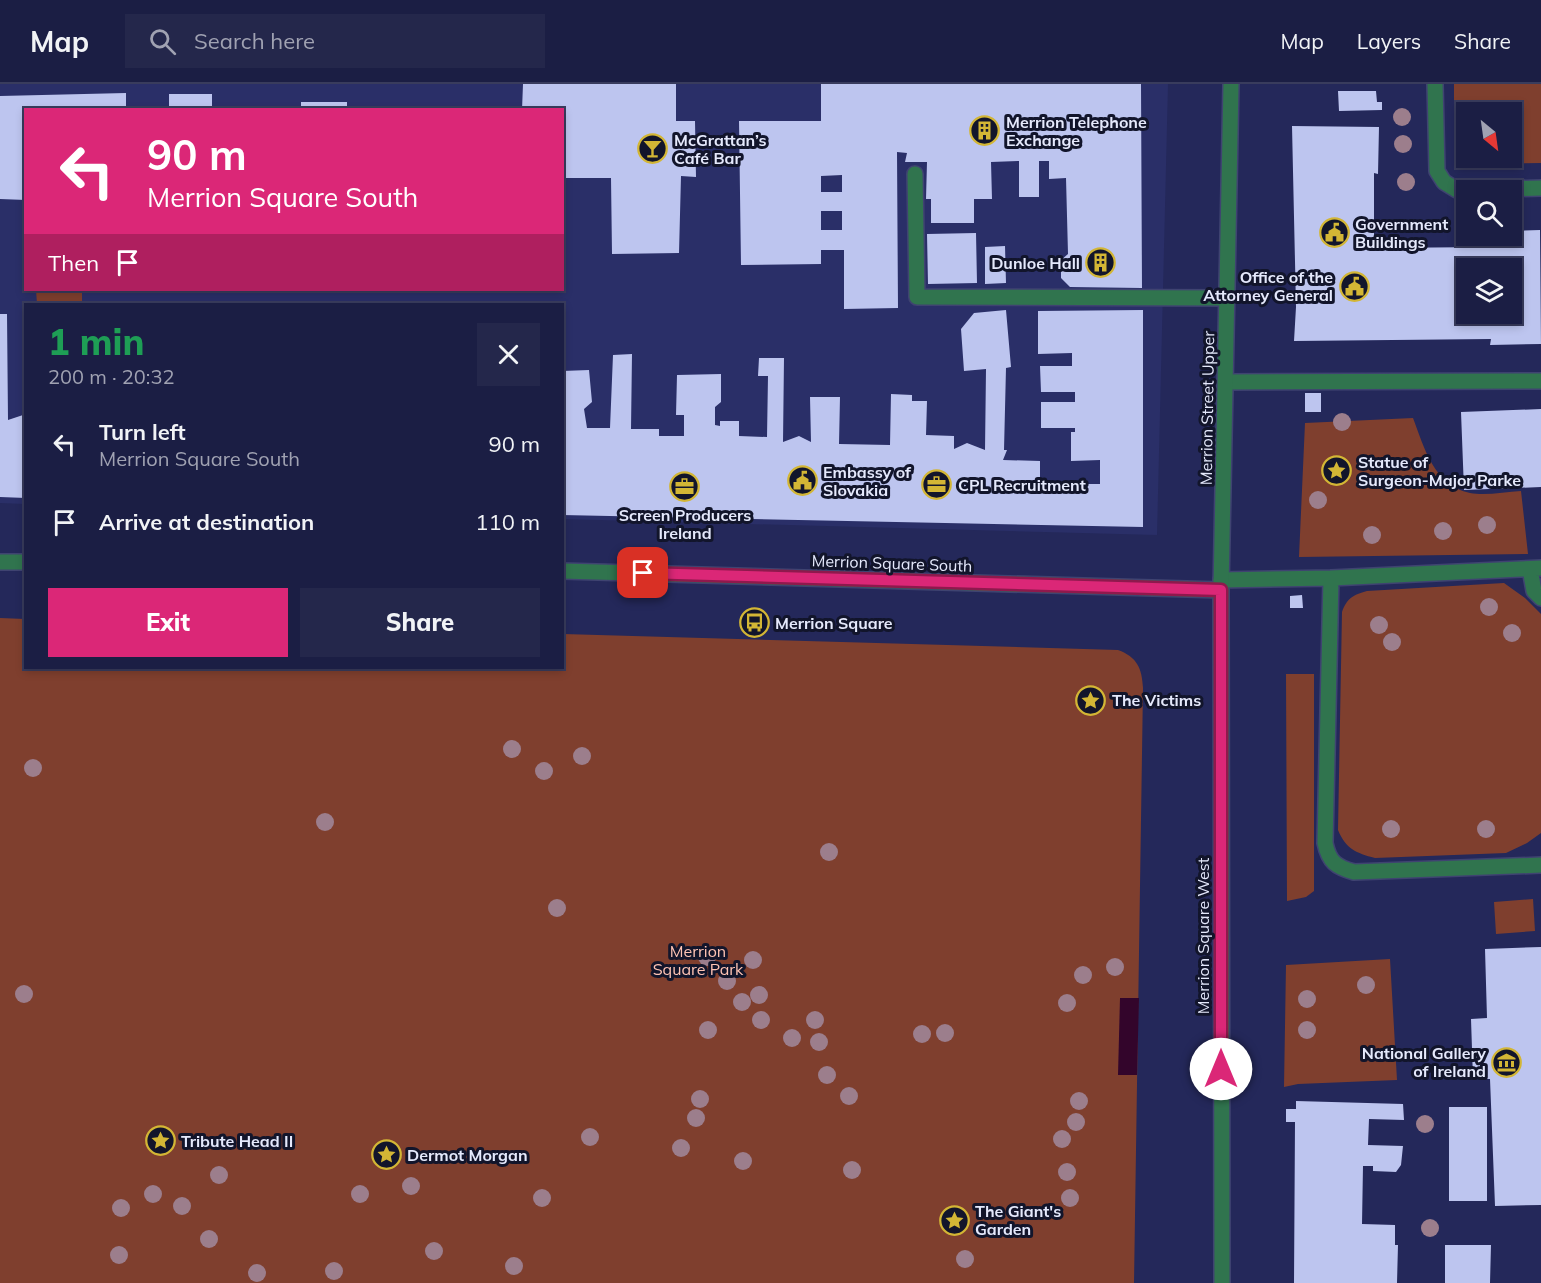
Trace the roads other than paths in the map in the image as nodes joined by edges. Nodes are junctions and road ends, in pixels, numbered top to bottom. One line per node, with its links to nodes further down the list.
1 (1232, 84): 5 (street, Merrion Street Upper)
2 (1435, 84): 4 (street)
3 (915, 174): 5 (street)
4 (1541, 188)
5 (1227, 298): 7 (street, Merrion Street Upper)
6 (1541, 381): 7 (street)
7 (1226, 382): 13 (street, Merrion Street Upper)
8 (0, 562): 9 (street)
9 (24, 562)
10 (1535, 568): 12 (street, Merrion Square South); 14 (street)
11 (564, 571): 13 (street, Merrion Square South)
12 (1330, 578): 13 (street, Merrion Square South); 15 (street)
13 (1221, 585): 16 (street, Merrion Square West)
14 (1541, 598)
15 (1541, 865)
16 (1222, 1283)

